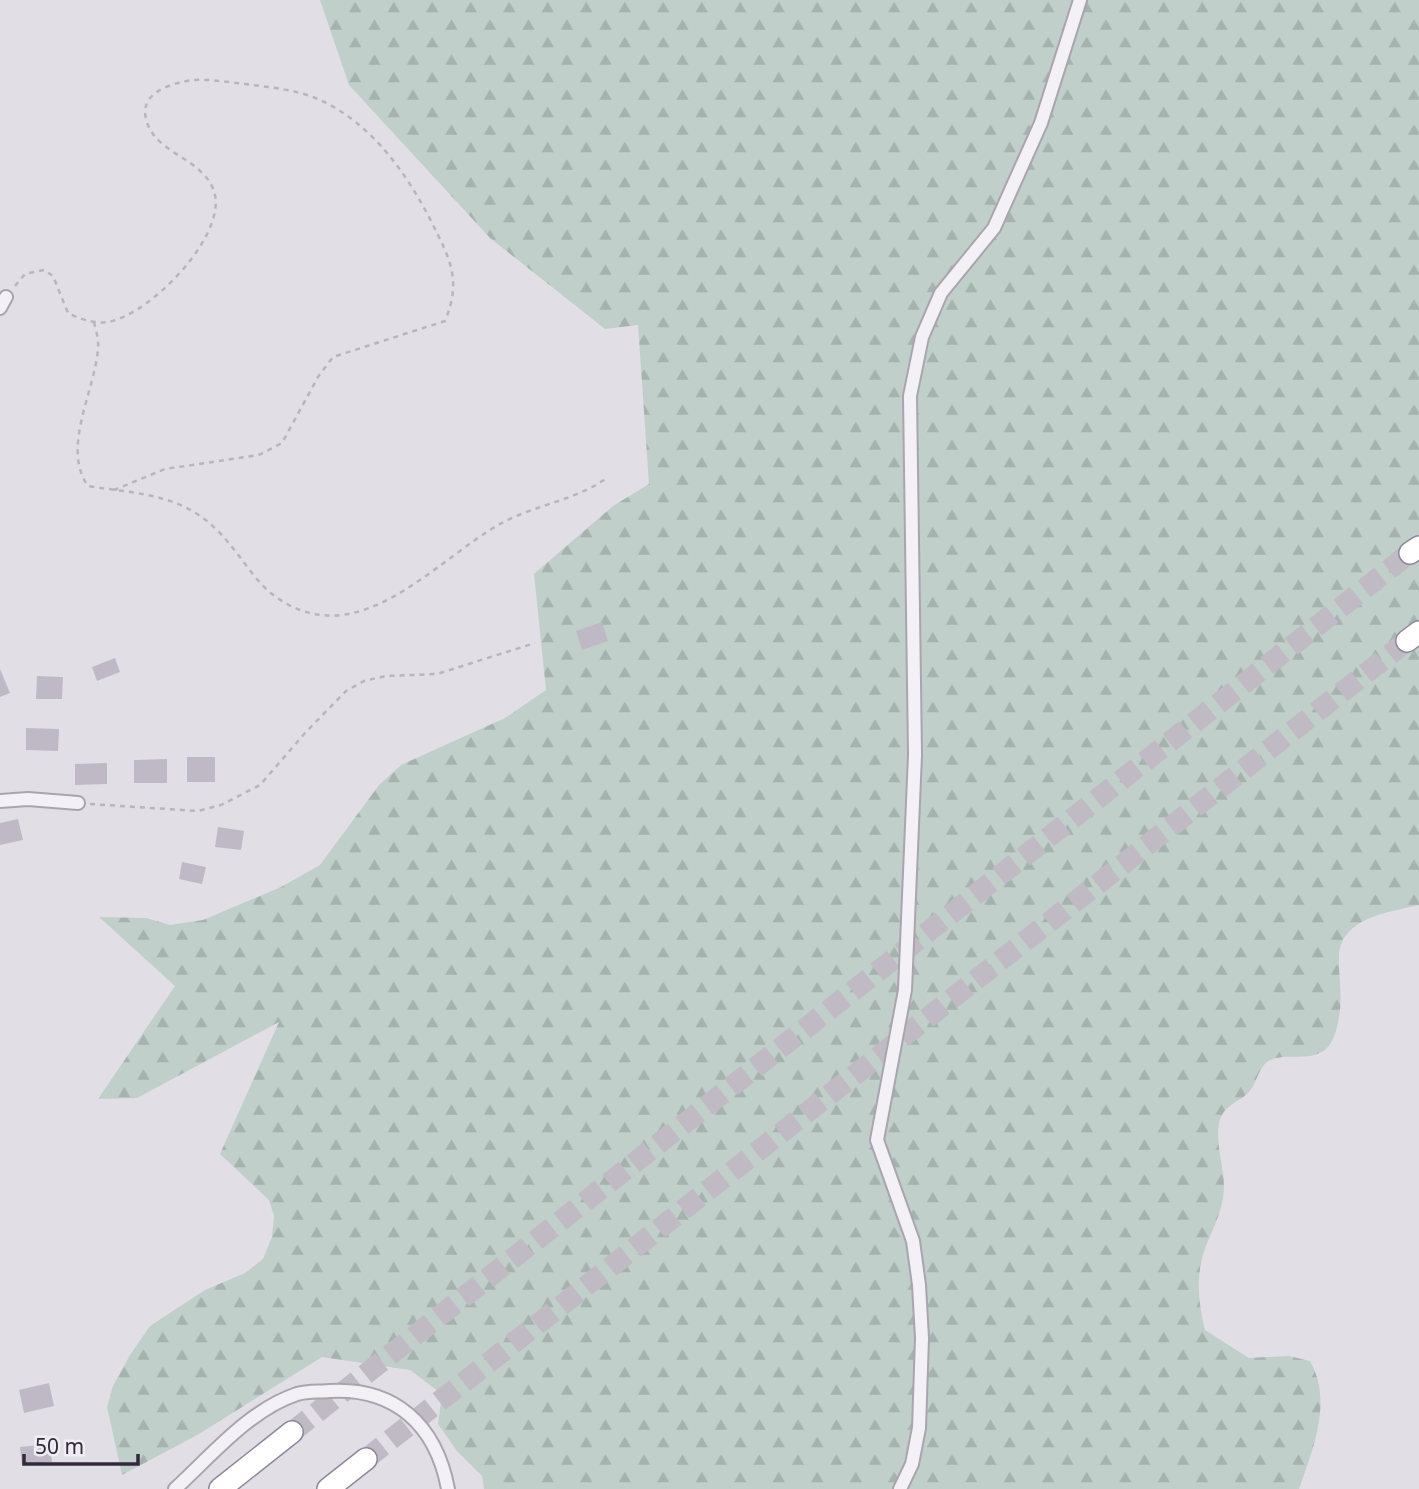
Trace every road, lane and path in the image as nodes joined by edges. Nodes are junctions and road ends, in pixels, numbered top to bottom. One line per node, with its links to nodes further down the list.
1 (1080, 0): 15 (street)
2 (3, 302): 3 (path)
3 (94, 322): 5 (path); 5 (path)
4 (607, 478): 5 (path)
5 (114, 490)
6 (535, 643): 8 (path)
7 (0, 801): 8 (street)
8 (78, 803)
9 (292, 1432): 12 (highway)
10 (366, 1459): 13 (highway)
11 (175, 1489): 14 (street)
12 (220, 1489)
13 (328, 1489)
14 (449, 1489)
15 (900, 1489)

